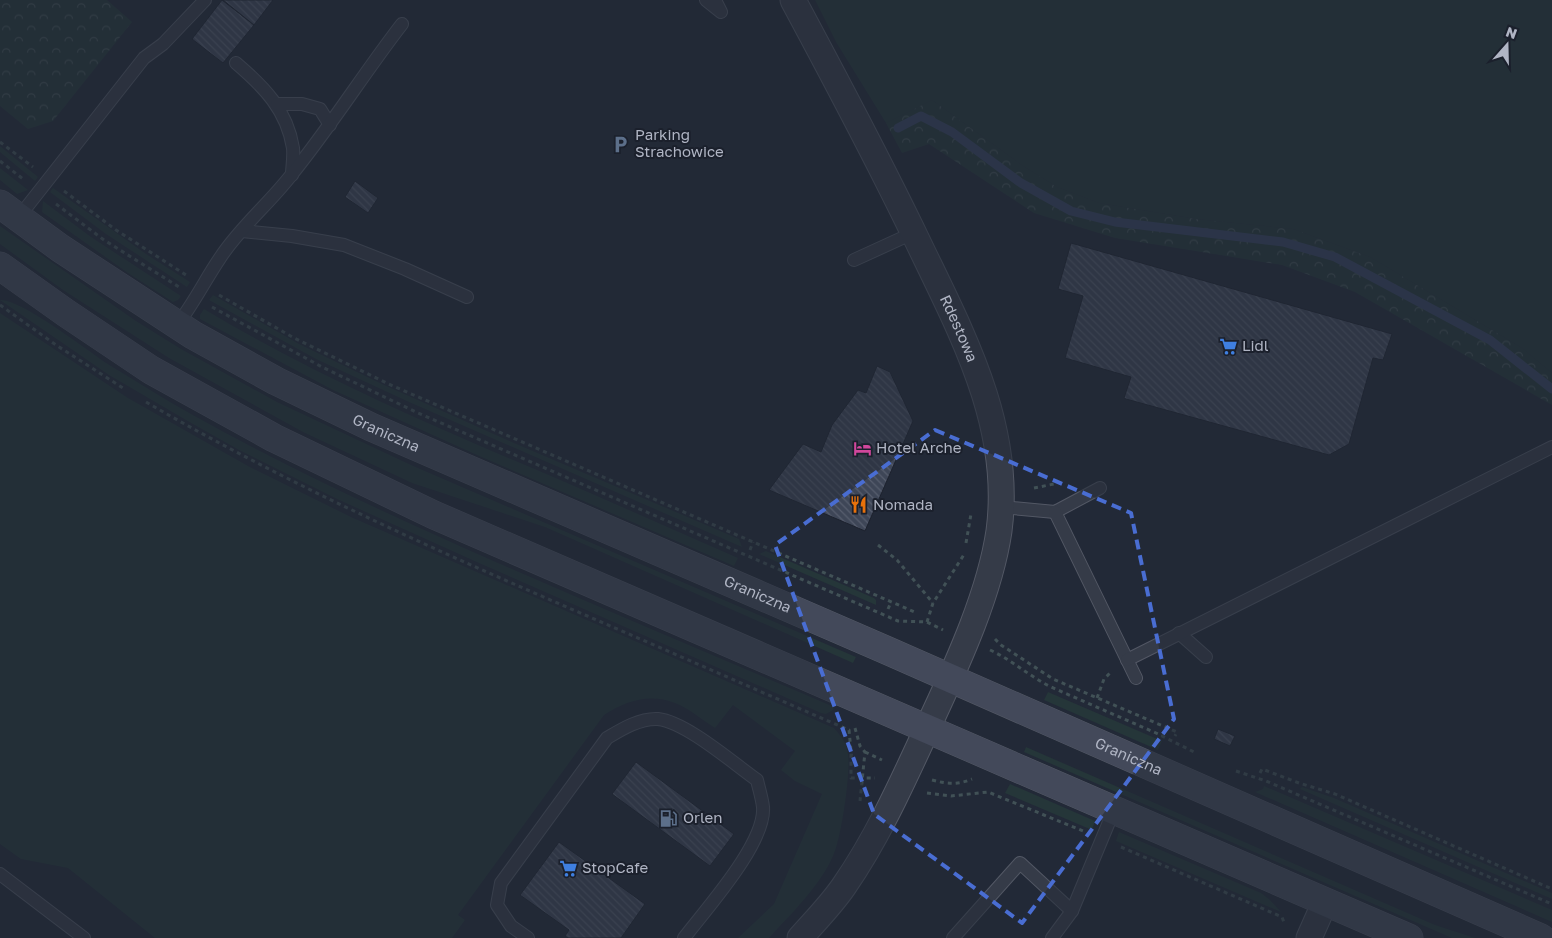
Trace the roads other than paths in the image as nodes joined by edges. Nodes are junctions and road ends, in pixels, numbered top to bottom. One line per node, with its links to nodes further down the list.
1 (205, 0): 10 (lane)
2 (706, 0): 3 (lane)
3 (715, 0)
4 (793, 0): 12 (street, Rdestowa)
5 (402, 24): 8 (lane)
6 (236, 63): 7 (lane)
7 (277, 104): 8 (lane); 9 (lane)
8 (330, 125): 9 (lane)
9 (292, 175): 11 (lane)
10 (9, 211): 16 (main road, Graniczna)
11 (242, 231): 15 (lane); 16 (lane)
12 (913, 234): 13 (lane); 19 (street, Rdestowa)
13 (854, 260)
14 (0, 266): 26 (main road)
15 (467, 297)
16 (177, 325): 25 (main road, Graniczna)
17 (1552, 447): 21 (lane)
18 (1100, 488): 20 (lane)
19 (1001, 506): 20 (lane); 25 (street, Rdestowa)
20 (1055, 512): 23 (lane)
21 (1179, 633): 22 (lane); 23 (lane)
22 (1206, 657)
23 (1127, 660): 24 (lane)
24 (1136, 678)
25 (950, 679): 26 (street, Rdestowa); 39 (main road, Graniczna)
26 (927, 729): 27 (main road); 34 (street, Rdestowa)
27 (1114, 810): 29 (main road); 30 (lane)
28 (0, 874): 31 (lane)
29 (1325, 902): 37 (street); 38 (main road)
30 (1072, 911): 35 (lane); 36 (lane)
31 (84, 938)
32 (528, 938): 33 (lane)
33 (684, 938)
34 (800, 938)
35 (954, 938)
36 (1052, 938)
37 (1309, 938)
38 (1409, 938)
39 (1542, 938)

